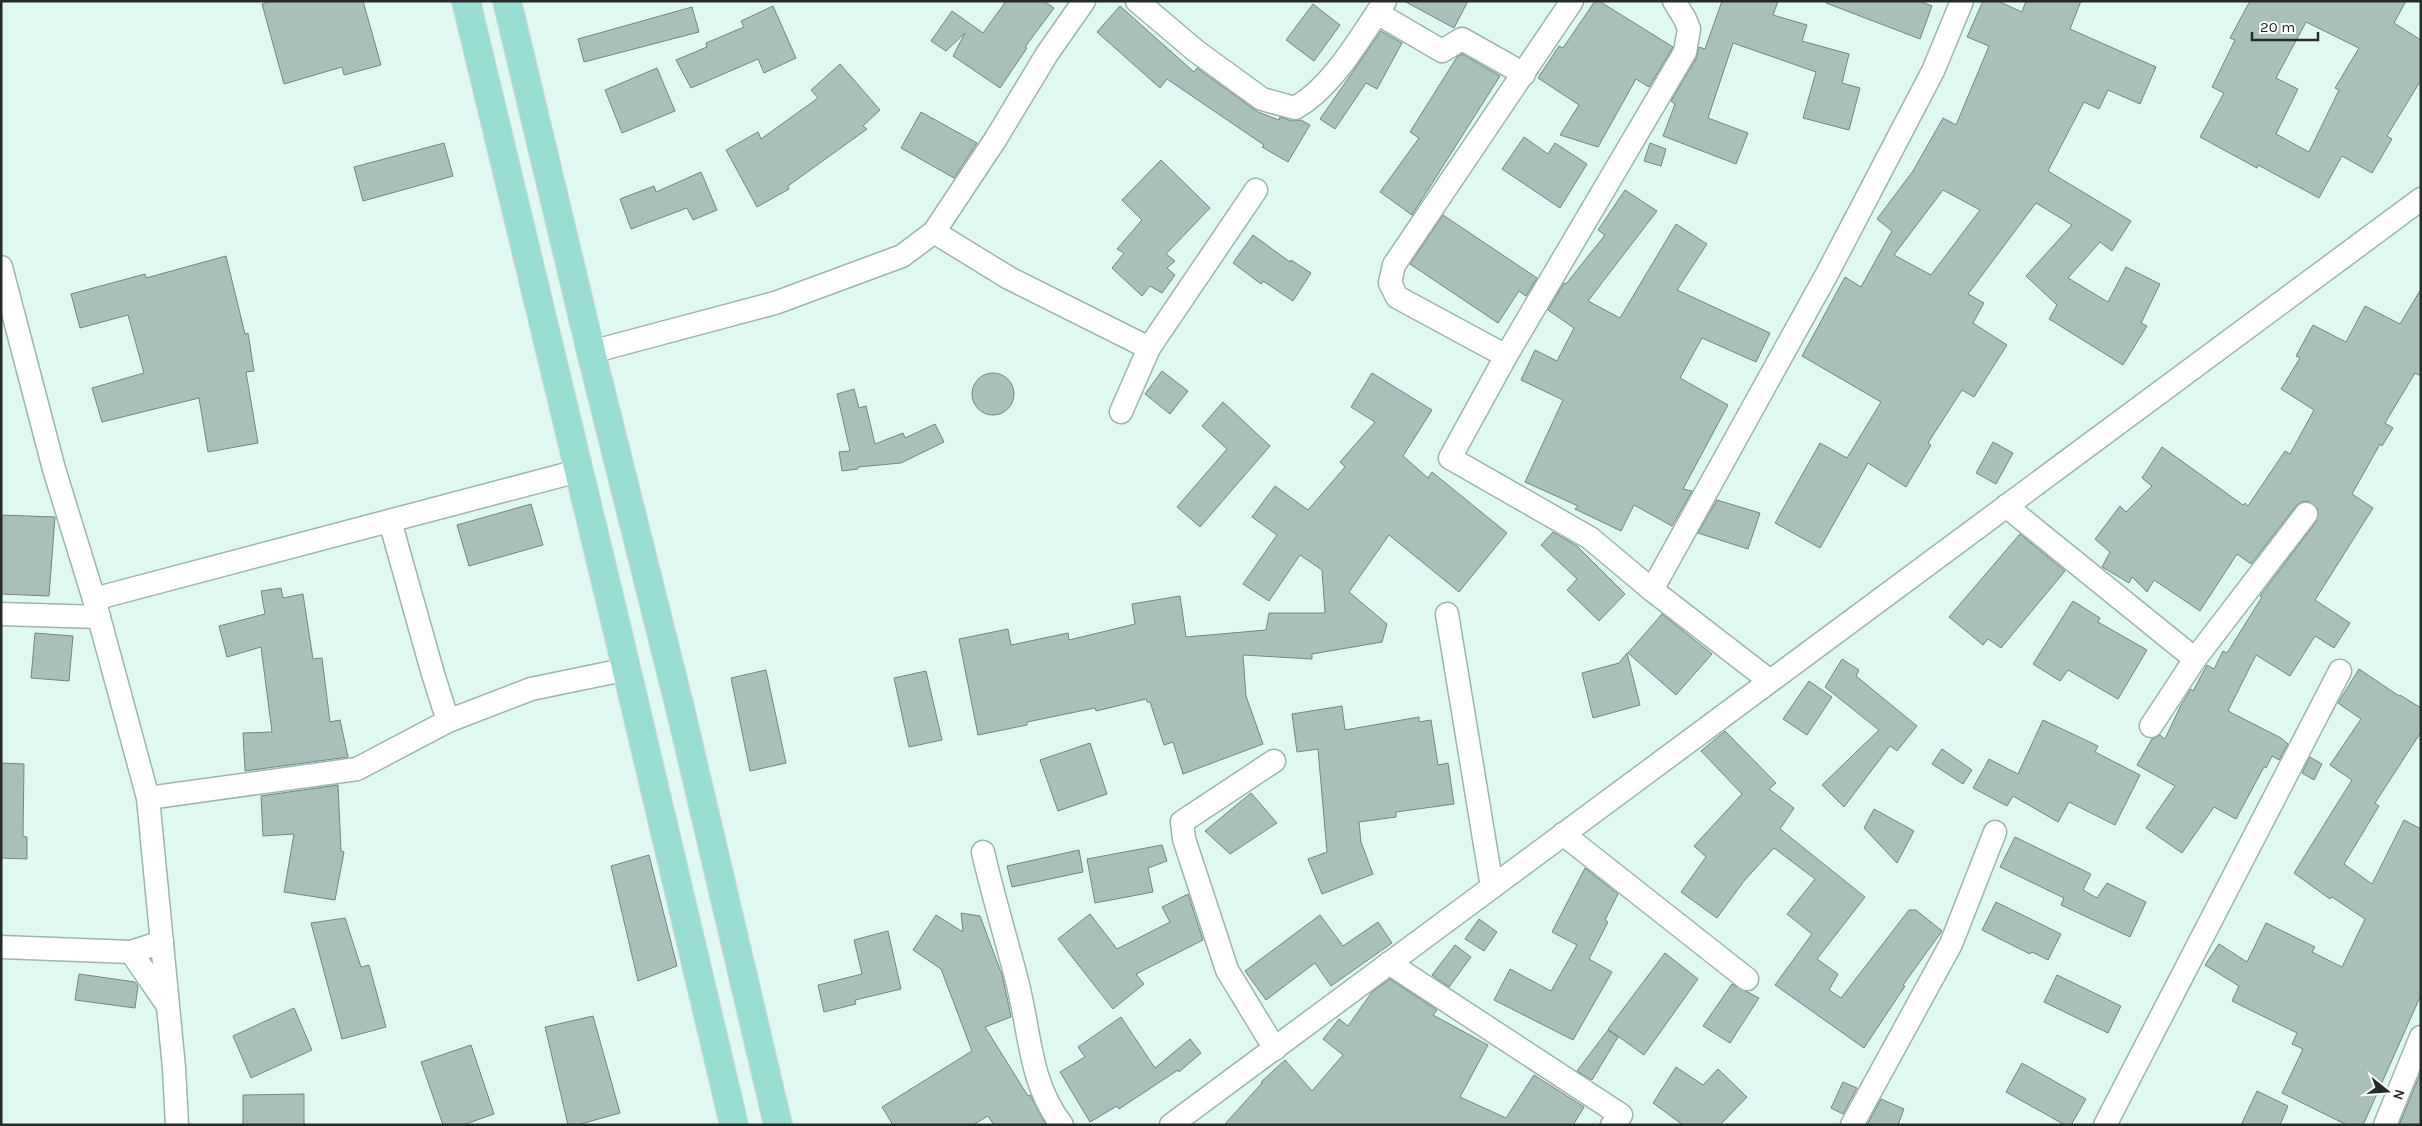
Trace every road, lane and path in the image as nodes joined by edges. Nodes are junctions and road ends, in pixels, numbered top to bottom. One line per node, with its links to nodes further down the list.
1 (466, 1): 15 (main road)
2 (506, 1): 14 (main road)
3 (1084, 1): 12 (street)
4 (1137, 1): 8 (street)
5 (1572, 1): 9 (street)
6 (1674, 1): 18 (street)
7 (1962, 1): 24 (street)
8 (1381, 7): 9 (street)
9 (1524, 74): 18 (street)
10 (1256, 190): 16 (street)
11 (2421, 199): 21 (street)
12 (934, 232): 16 (street); 17 (street)
13 (1, 267): 25 (street)
14 (576, 292): 15 (main road); 17 (main road)
15 (538, 300): 20 (main road)
16 (1149, 348): 19 (street)
17 (591, 352): 52 (main road)
18 (1506, 356): 24 (street)
19 (1121, 412)
20 (578, 471): 23 (street); 29 (main road)
21 (2006, 506): 28 (street); 31 (street)
22 (2306, 514): 28 (street)
23 (390, 521): 25 (street); 32 (street)
24 (1652, 590): 31 (street)
25 (97, 608): 26 (street); 35 (street)
26 (1, 614)
27 (1446, 614): 39 (street)
28 (2195, 658): 33 (street)
29 (628, 669): 32 (street); 51 (main road)
30 (2340, 671): 56 (street)
31 (1770, 681): 37 (street)
32 (448, 721): 35 (street)
33 (2151, 726)
34 (1274, 761): 47 (street)
35 (148, 798): 40 (street)
36 (1995, 832): 55 (street)
37 (1563, 834): 39 (street); 44 (street)
38 (983, 852): 53 (street)
39 (1492, 886): 43 (street)
40 (162, 942): 42 (street); 45 (street)
41 (1, 947): 42 (street)
42 (131, 952): 45 (street)
43 (1389, 963): 47 (street); 54 (street)
44 (1747, 979)
45 (168, 1005): 50 (street)
46 (2421, 1037): 48 (street)
47 (1274, 1049): 49 (street)
48 (2413, 1076): 57 (street)
49 (1186, 1121)
50 (177, 1125)
51 (734, 1125)
52 (778, 1125)
53 (1062, 1125)
54 (1612, 1125)
55 (1852, 1125)
56 (2105, 1125)
57 (2384, 1125)

